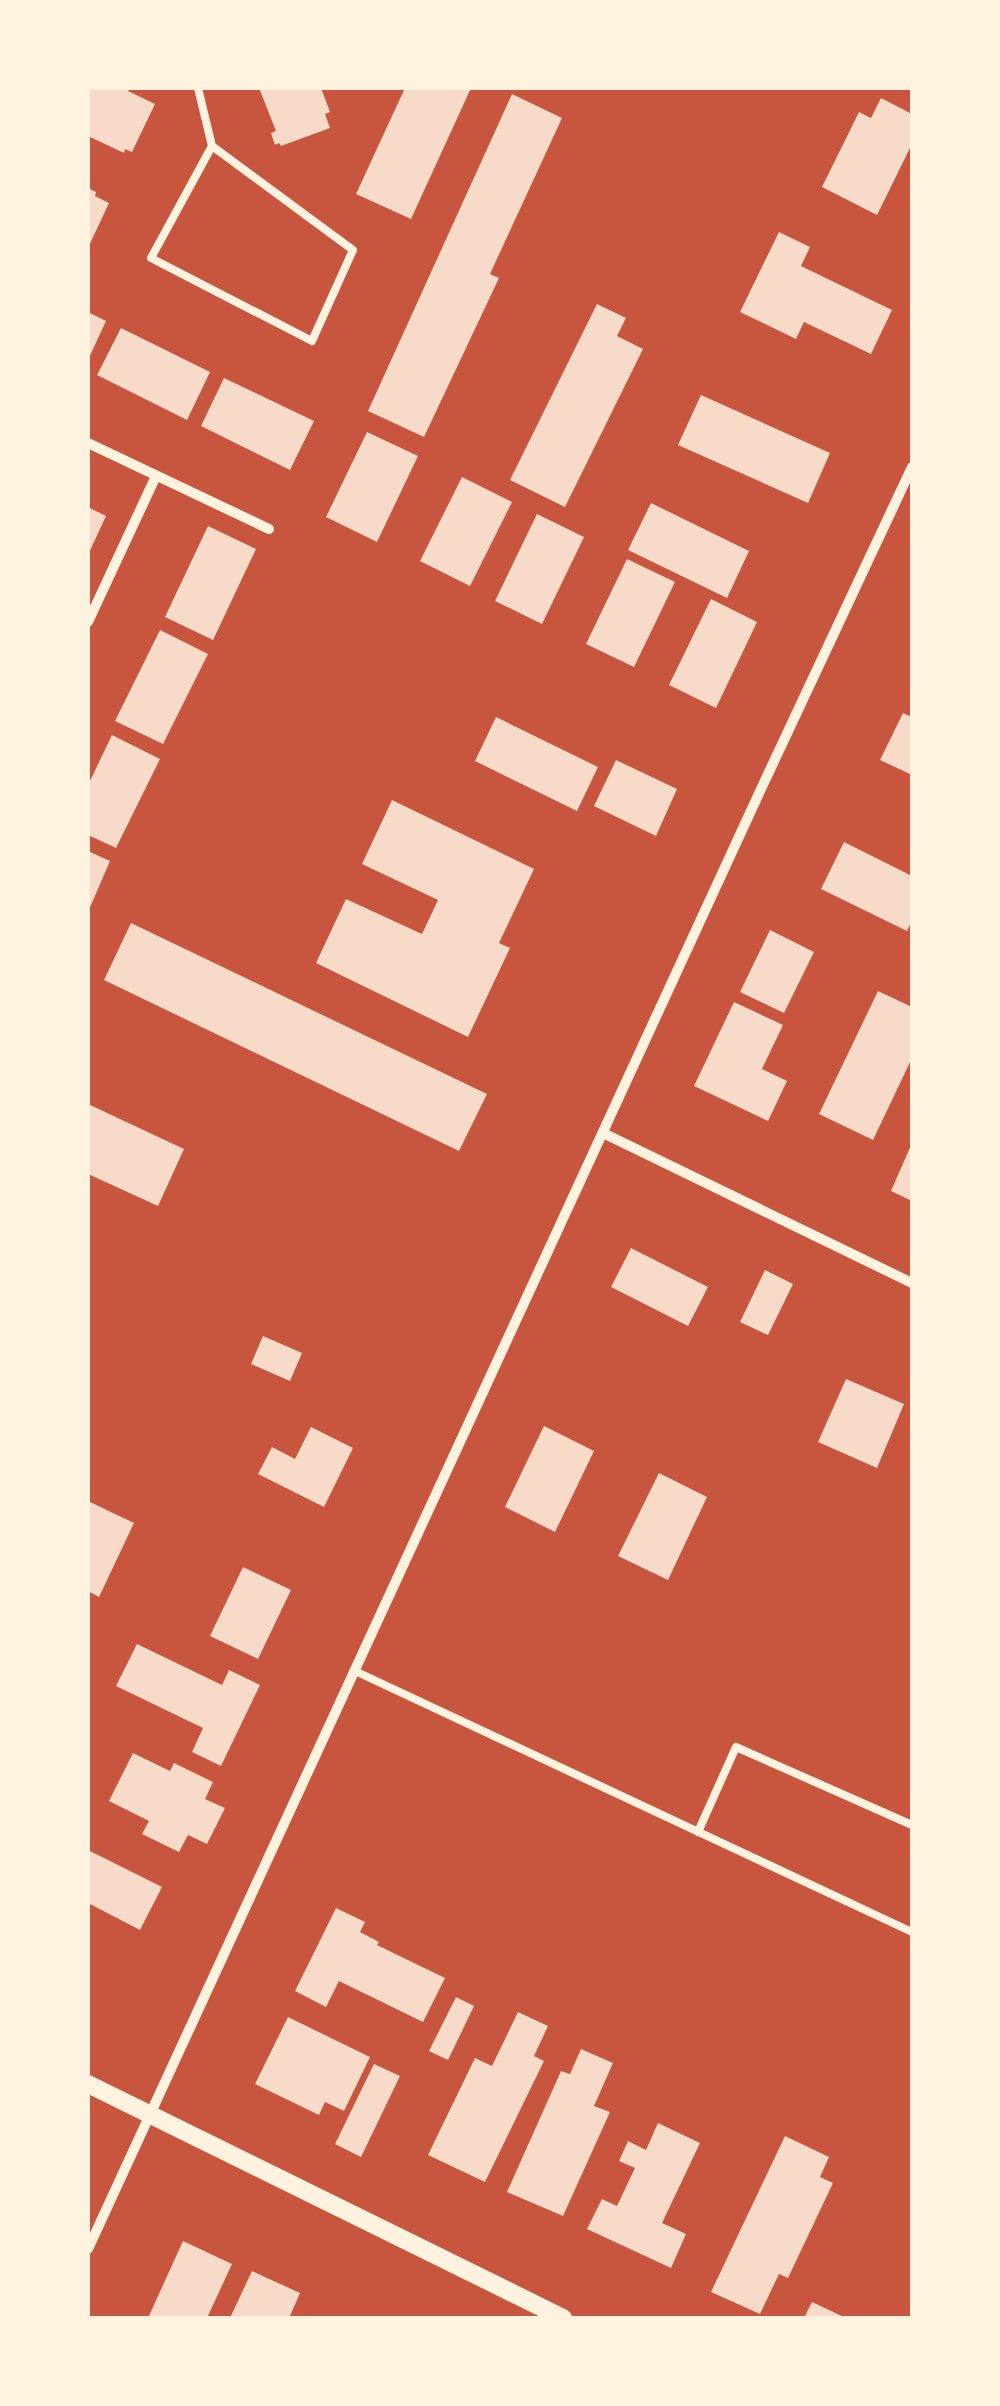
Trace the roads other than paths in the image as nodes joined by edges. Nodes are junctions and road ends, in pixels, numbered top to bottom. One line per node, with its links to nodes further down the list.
1 (198, 88): 2 (lane)
2 (212, 146): 2 (lane)
3 (88, 443): 5 (street)
4 (912, 467): 8 (street)
5 (156, 476): 6 (street); 7 (street)
6 (269, 529)
7 (88, 622)
8 (604, 1133): 9 (street); 10 (street)
9 (912, 1283)
10 (355, 1671): 12 (lane); 15 (street)
11 (912, 1825): 12 (lane)
12 (698, 1832): 13 (lane)
13 (912, 1932)
14 (88, 2084): 15 (street)
15 (149, 2114): 16 (street); 17 (street)
16 (88, 2249)
17 (563, 2318)

